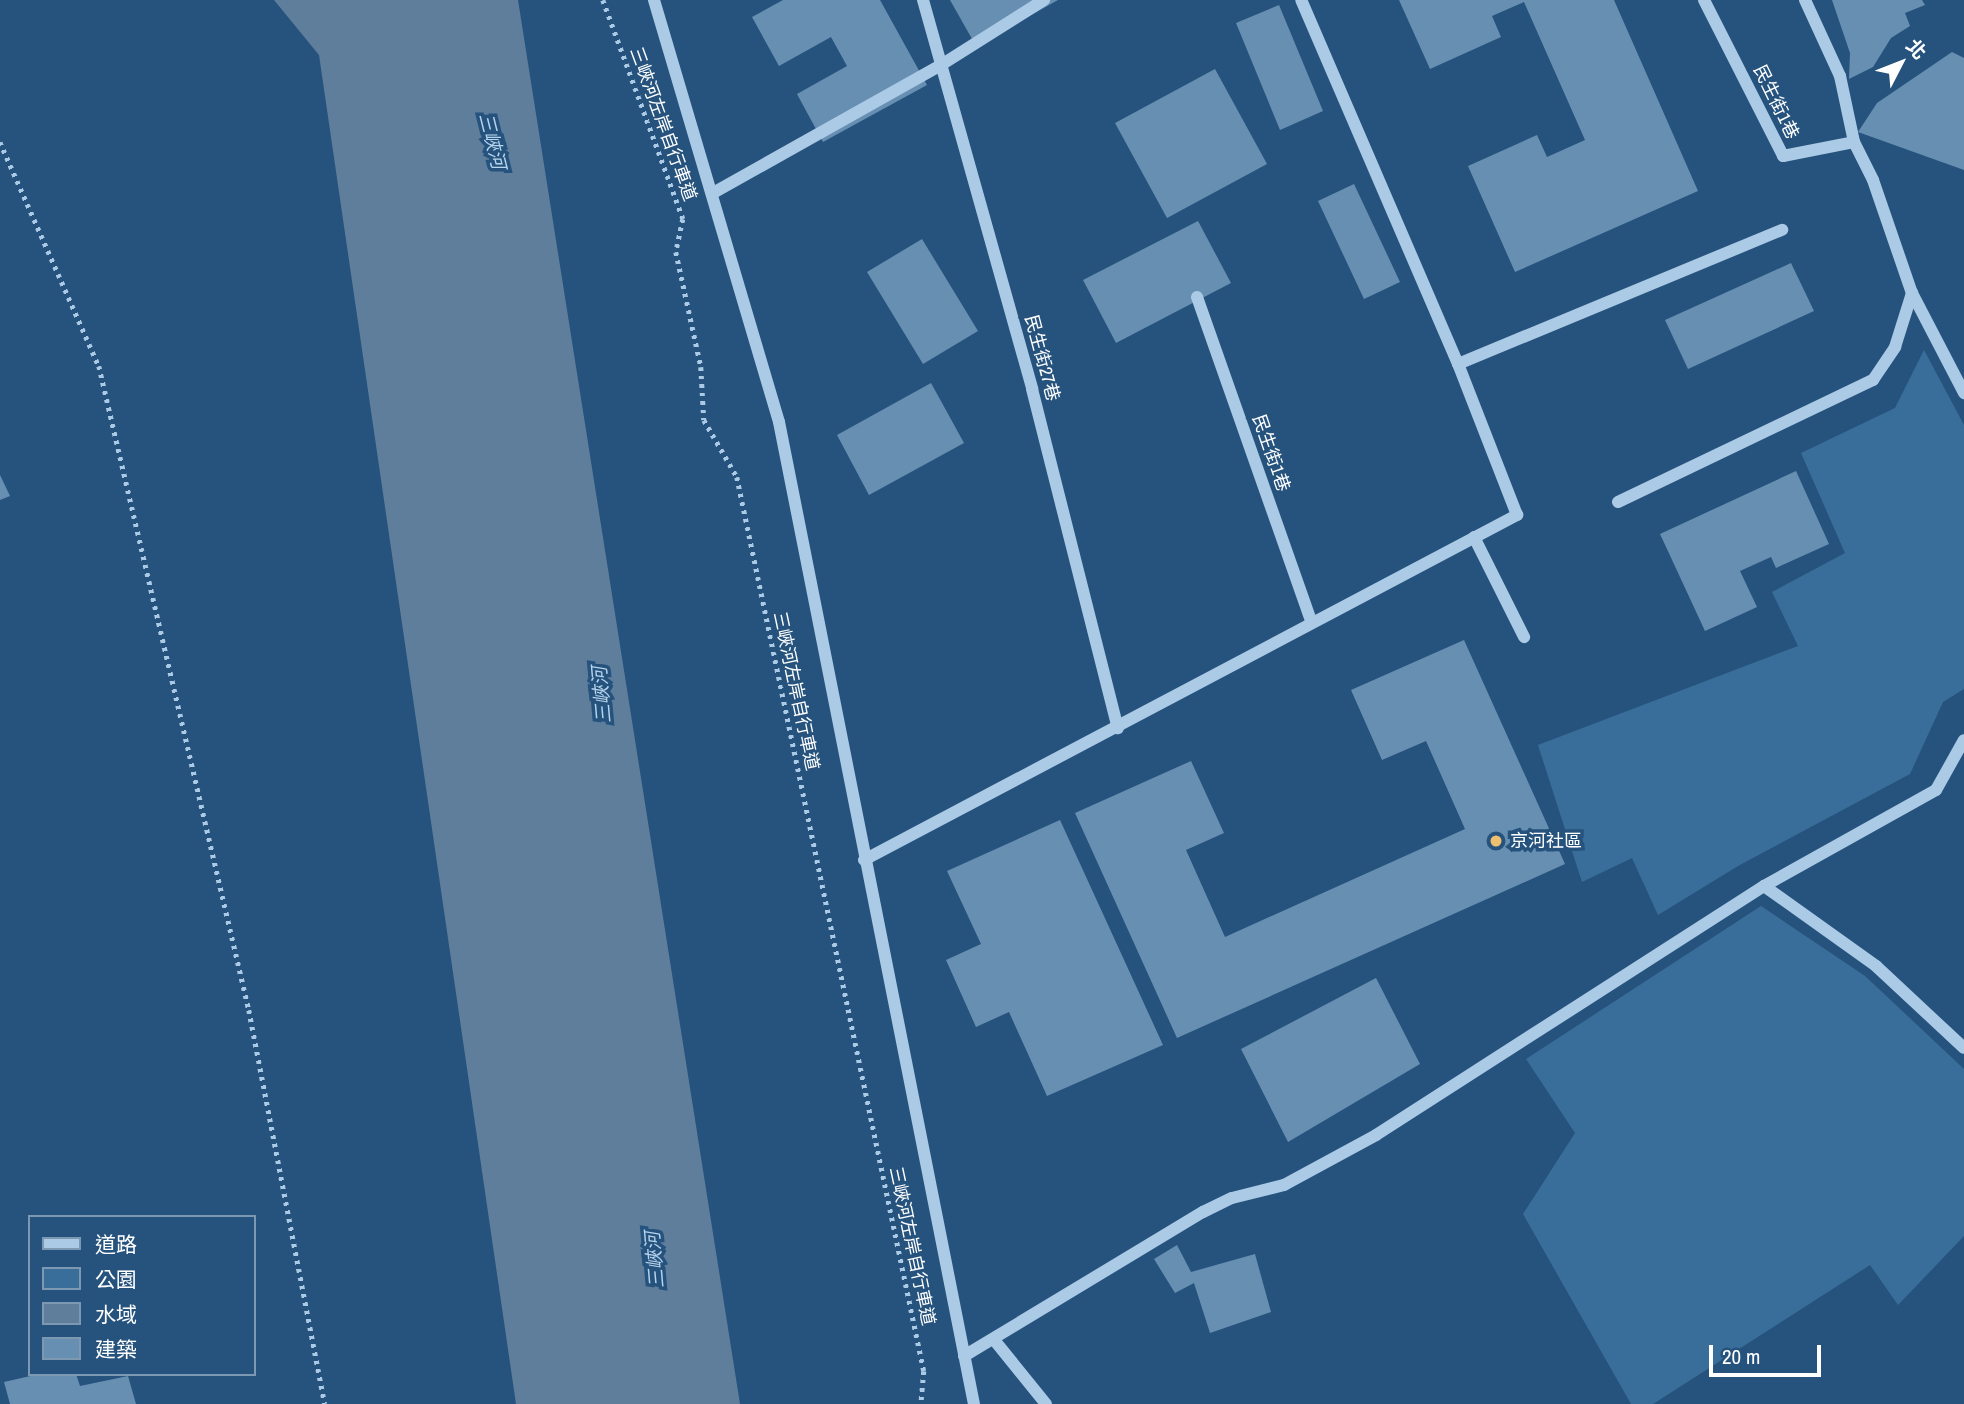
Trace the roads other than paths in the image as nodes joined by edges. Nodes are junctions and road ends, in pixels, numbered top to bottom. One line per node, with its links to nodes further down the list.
1 (654, 0): 9 (street)
2 (923, 0): 7 (street, 民生街27巷)
3 (1044, 0): 7 (street)
4 (1301, 0): 13 (street)
5 (1704, 0): 8 (street, 民生街1巷)
6 (1805, 0): 8 (street)
7 (941, 65): 9 (street); 19 (street, 民生街27巷)
8 (1854, 142): 11 (street)
9 (713, 193): 21 (street)
10 (1782, 230): 13 (street)
11 (1912, 293): 14 (street); 15 (street)
12 (1197, 297): 17 (street, 民生街1巷)
13 (1458, 364): 16 (street)
14 (1964, 393)
15 (1618, 502)
16 (1475, 537): 17 (street); 18 (street)
17 (1311, 620): 19 (street)
18 (1524, 637)
19 (1118, 728): 21 (street)
20 (1964, 740): 22 (street)
21 (864, 860): 25 (street)
22 (1764, 886): 23 (street); 24 (street)
23 (1964, 1048)
24 (995, 1341): 25 (street); 27 (street)
25 (964, 1356): 26 (street)
26 (974, 1404)
27 (1046, 1404)

